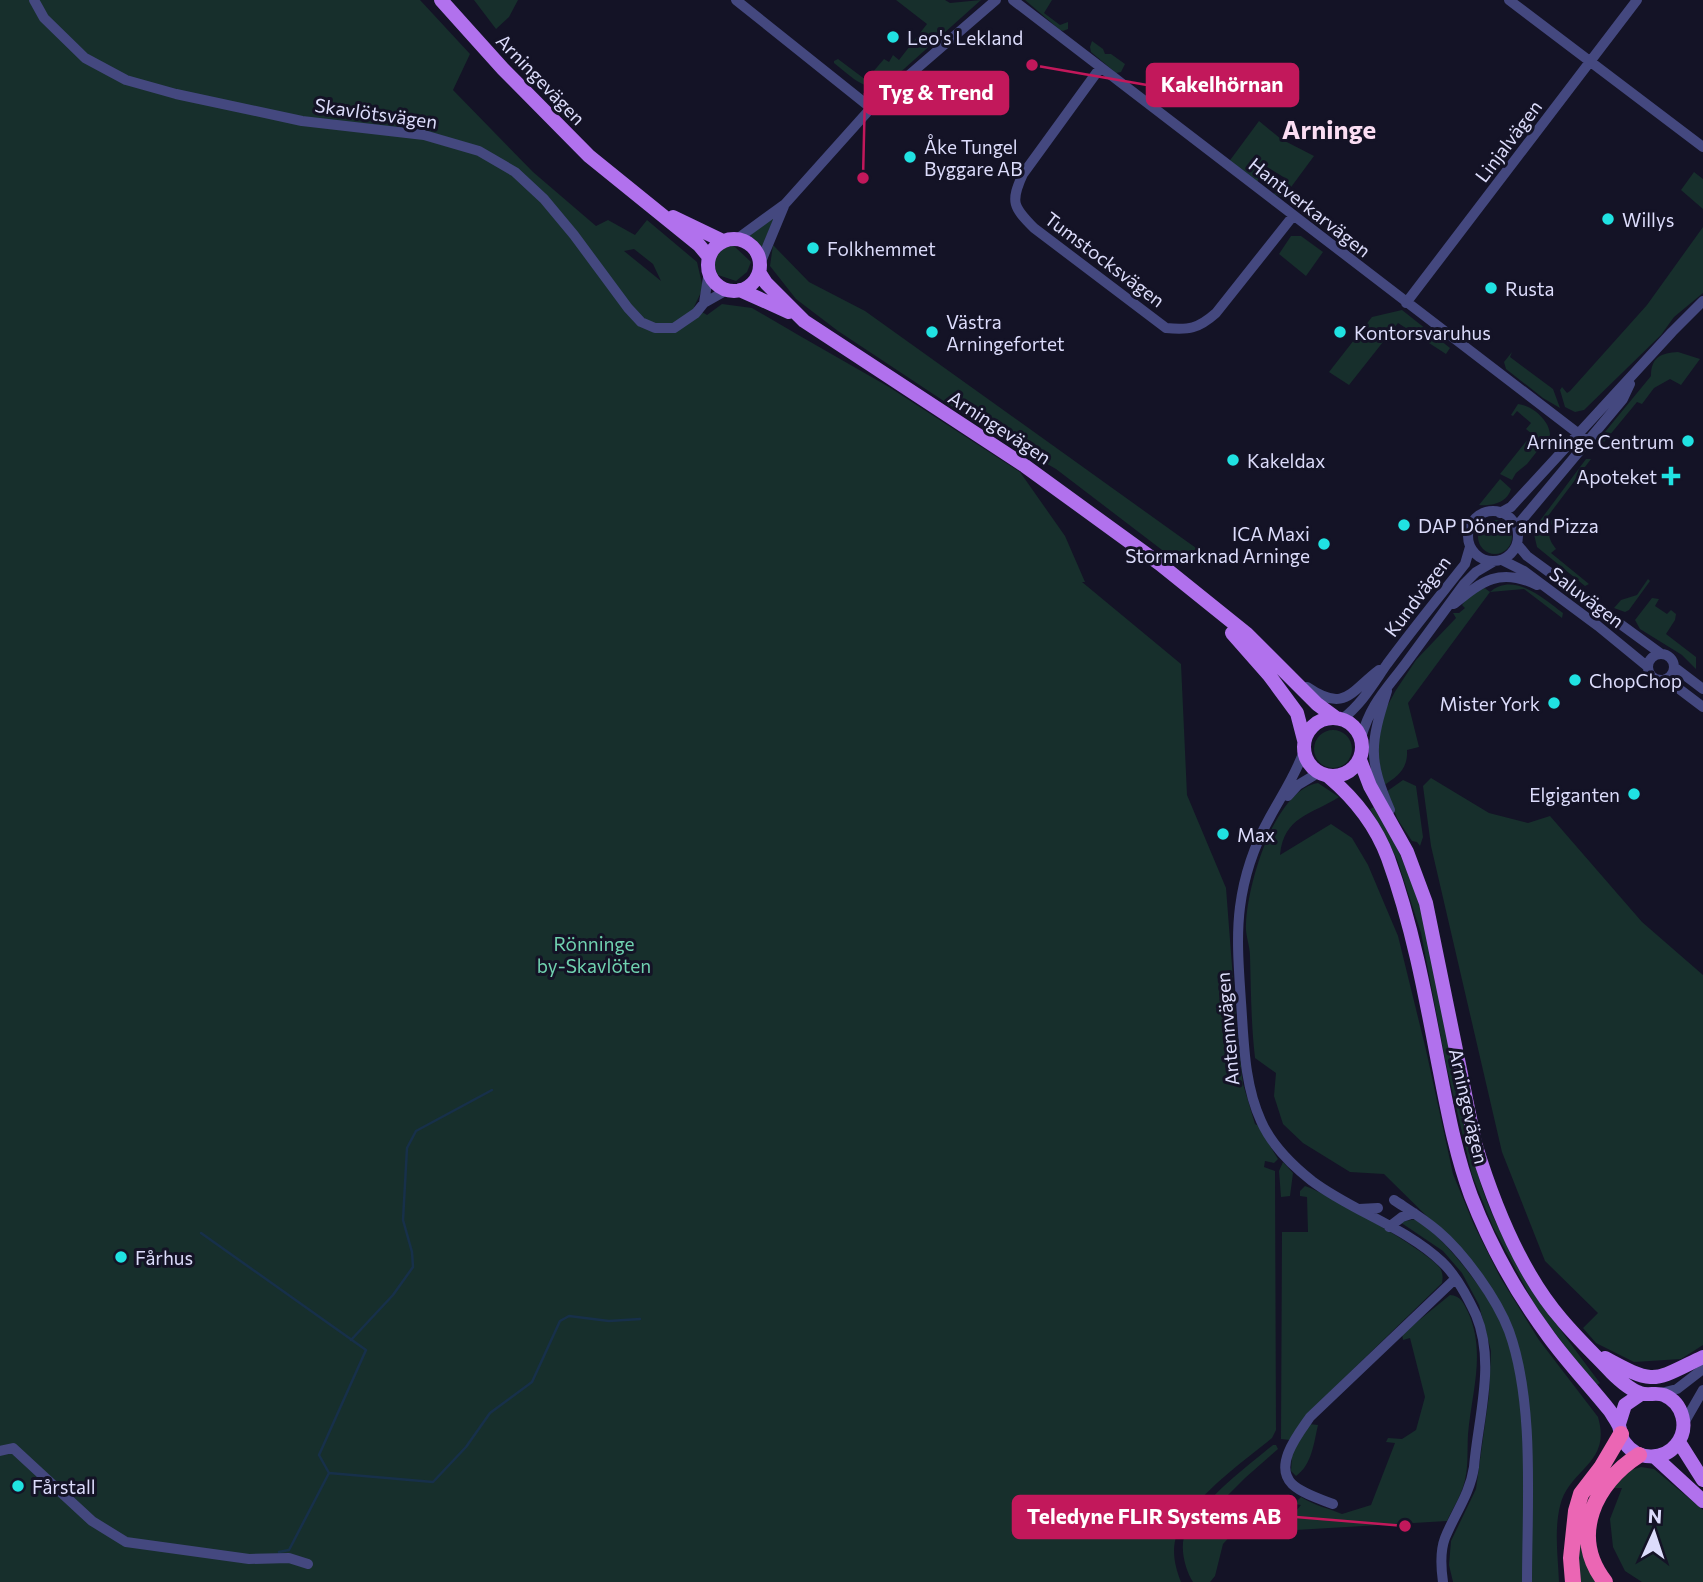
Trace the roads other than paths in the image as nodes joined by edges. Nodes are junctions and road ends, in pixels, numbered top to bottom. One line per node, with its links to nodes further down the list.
1 (34, 0): 20 (street, Skavlötsvägen)
2 (441, 0): 13 (main road, Arningevägen)
3 (736, 0): 10 (street)
4 (996, 0): 10 (street)
5 (1013, 0): 9 (street, Hantverkarvägen)
6 (1509, 0): 8 (street)
7 (1637, 0): 8 (street, Linjalvägen)
8 (1589, 61): 11 (street); 21 (street, Linjalvägen)
9 (1100, 68): 14 (street, Hantverkarvägen); 14 (street, Tumstocksvägen)
10 (871, 108): 12 (street)
11 (1703, 147)
12 (785, 204): 15 (street); 17 (street)
13 (650, 206): 15 (main road, Arningevägen); 16 (main road, Arningevägen)
14 (1293, 216): 21 (street, Hantverkarvägen)
15 (730, 240): 16 (main road); 17 (main road)
16 (709, 264): 18 (main road); 20 (street)
17 (759, 268): 18 (main road); 22 (main road, Arningevägen)
18 (734, 290): 20 (street, Skavlötsvägen); 22 (main road, Arningevägen)
19 (1703, 302): 23 (street)
20 (704, 303)
21 (1406, 303): 24 (street, Hantverkarvägen)
22 (797, 315): 31 (main road, Arningevägen)
23 (1634, 375): 24 (street); 25 (street)
24 (1577, 434): 25 (street, Hantverkarvägen); 26 (street)
25 (1588, 441): 27 (street)
26 (1500, 513): 27 (street); 29 (street)
27 (1516, 527): 28 (street)
28 (1517, 544): 30 (street); 34 (street, Saluvägen)
29 (1470, 547): 30 (street); 35 (street, Kundvägen)
30 (1497, 561): 32 (street, Saluvägen); 33 (street, Kundvägen)
31 (1177, 578): 38 (main road, Arningevägen); 45 (main road, Arningevägen)
32 (1555, 594): 33 (street, Kundvägen); 36 (street, Saluvägen)
33 (1441, 615): 40 (street, Kundvägen)
34 (1660, 653): 36 (street); 37 (street, Saluvägen)
35 (1387, 664): 38 (street, Kundvägen); 43 (street, Kundvägen)
36 (1648, 667): 39 (street, Saluvägen)
37 (1674, 667): 39 (street); 41 (street, Saluvägen)
38 (1281, 670): 43 (main road, Arningevägen)
39 (1666, 679): 42 (street, Saluvägen)
40 (1390, 684): 44 (street, Kundvägen); 49 (street, Kundvägen)
41 (1703, 690)
42 (1703, 707)
43 (1339, 718): 44 (main road); 45 (main road)
44 (1361, 738): 46 (main road)
45 (1304, 746): 47 (main road); 48 (street, Antennvägen)
46 (1360, 760): 47 (main road); 49 (main road, Arningevägen)
47 (1324, 775): 48 (street, Antennvägen); 63 (main road, Arningevägen)
48 (1278, 805): 52 (street, Antennvägen)
49 (1407, 852): 56 (main road, Arningevägen)
50 (1394, 1200): 53 (street)
51 (1378, 1208): 52 (street)
52 (1359, 1209): 54 (street, Antennvägen)
53 (1413, 1213): 54 (street); 72 (street)
54 (1389, 1227): 55 (street, Antennvägen)
55 (1455, 1279): 69 (street); 71 (street, Antennvägen)
56 (1591, 1351): 57 (main road); 61 (main road, Arningevägen)
57 (1703, 1357)
58 (1703, 1368): 60 (street)
59 (1703, 1390): 62 (street)
60 (1661, 1393): 61 (main road); 62 (main road)
61 (1641, 1394): 63 (main road)
62 (1684, 1423): 64 (main road)
63 (1620, 1429): 66 (main road, Arningevägen); 73 (highway)
64 (1679, 1443): 66 (main road); 67 (main road)
65 (0, 1451): 70 (street)
66 (1647, 1456): 68 (main road, Arningevägen); 74 (highway)
67 (1703, 1480)
68 (1703, 1501)
69 (1333, 1504)
70 (308, 1564)
71 (1443, 1582)
72 (1527, 1582)
73 (1573, 1582)
74 (1605, 1582)

